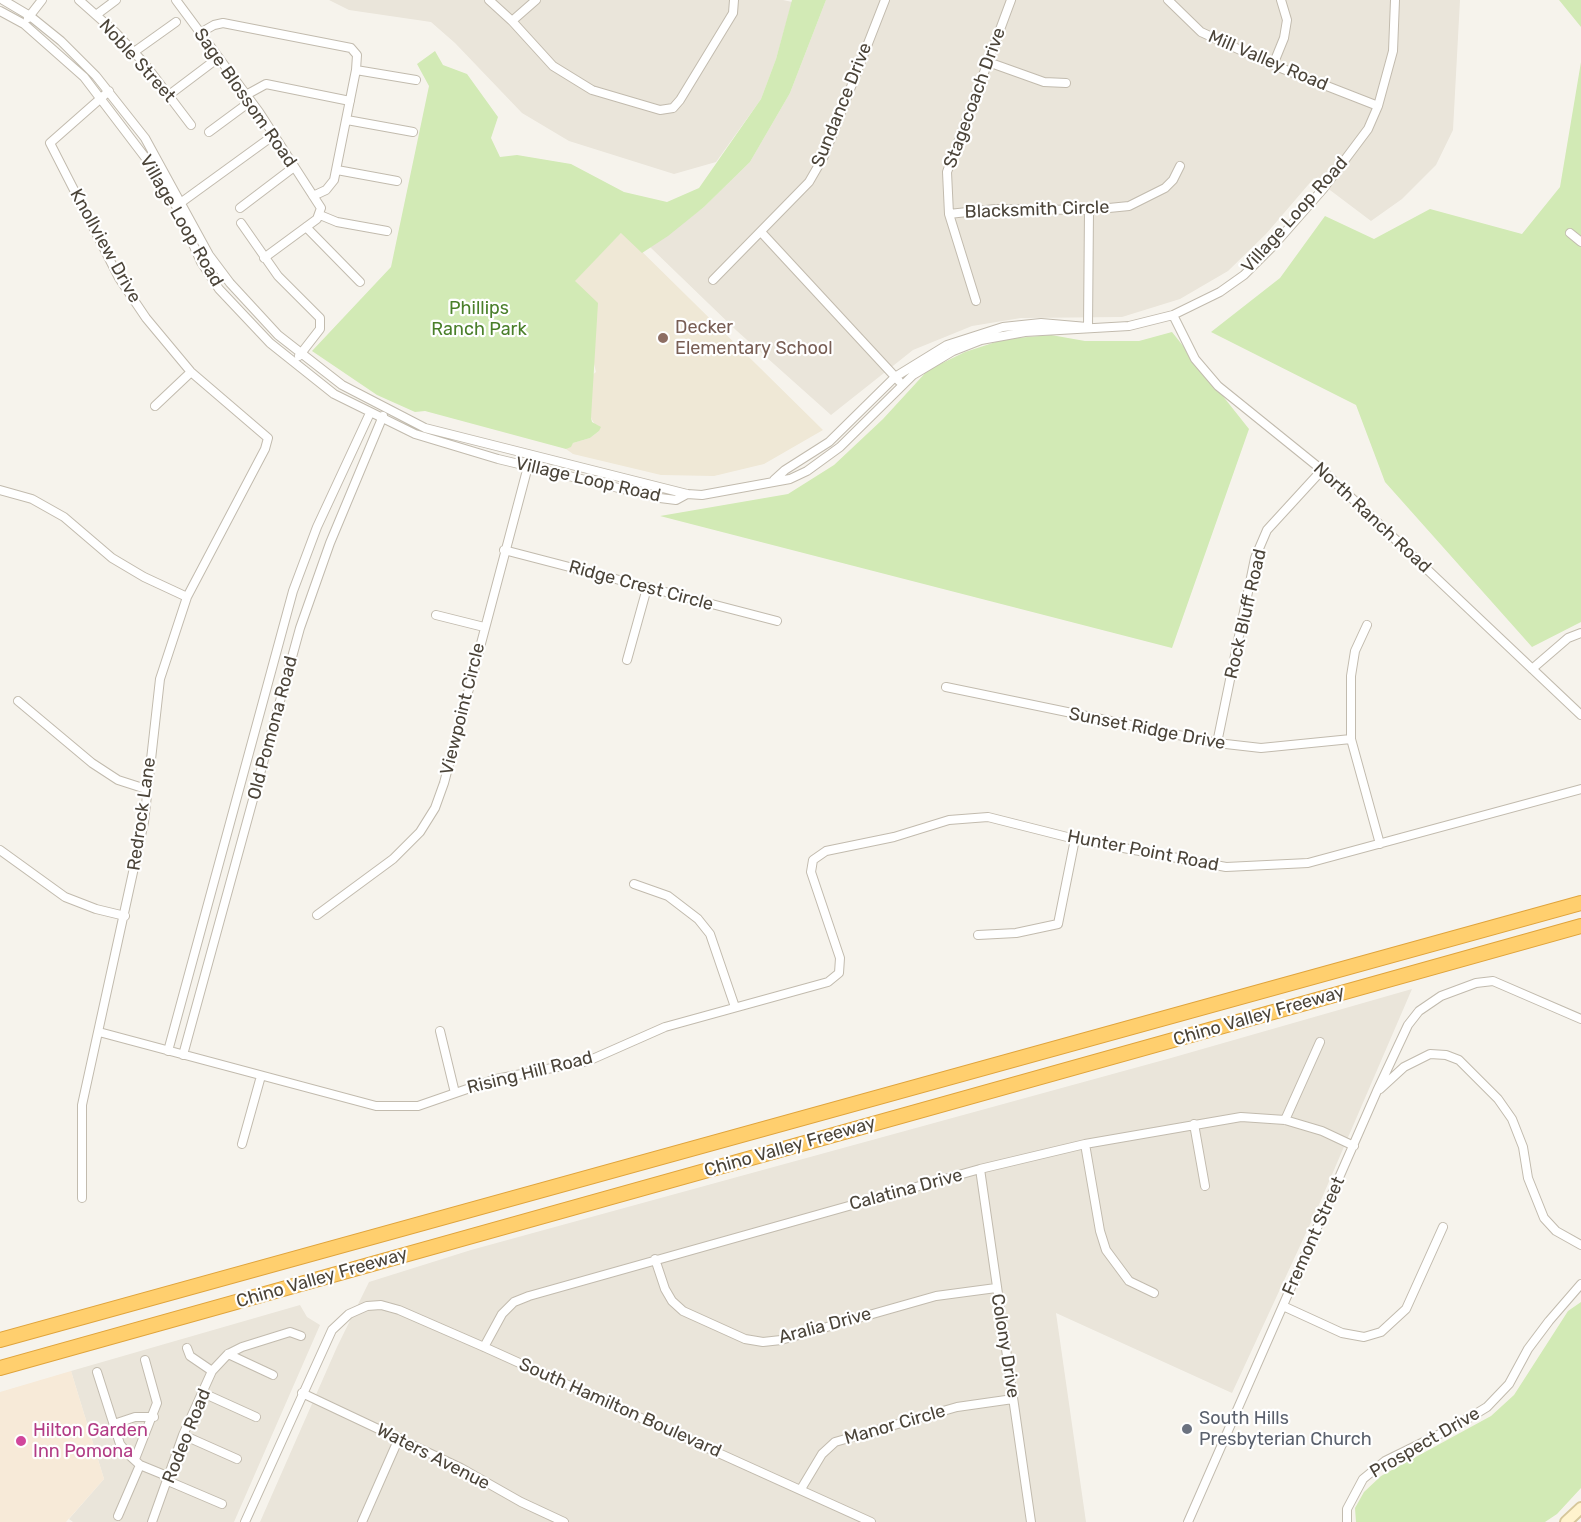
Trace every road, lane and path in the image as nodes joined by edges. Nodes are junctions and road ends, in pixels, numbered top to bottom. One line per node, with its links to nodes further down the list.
1 (3, 0): 16 (street, Village Loop Road)
2 (42, 0): 16 (street)
3 (79, 0): 15 (street, Noble Street)
4 (116, 0): 15 (street)
5 (176, 0): 20 (street, Sage Blossom Road)
6 (489, 0): 17 (street)
7 (536, 0): 17 (street)
8 (734, 0): 17 (street)
9 (885, 0): 52 (street, Sundance Drive)
10 (1011, 0): 23 (street, Stagecoach Drive)
11 (1168, 0): 24 (street, Mill Valley Road)
12 (1281, 0): 24 (street)
13 (1395, 0): 33 (street, Village Loop Road)
14 (0, 11): 19 (street, Village Loop Road)
15 (96, 15): 21 (street, Noble Street)
16 (30, 16): 19 (street); 28 (street, Village Loop Road)
17 (512, 21)
18 (176, 22): 21 (street)
19 (24, 24): 30 (street, Village Loop Road)
20 (200, 33): 22 (street, Sage Blossom Road); 25 (street)
21 (134, 52): 29 (street, Noble Street)
22 (218, 58): 29 (street); 31 (street, Sage Blossom Road)
23 (988, 62): 27 (street); 47 (street, Stagecoach Drive)
24 (1273, 65): 33 (street, Mill Valley Road)
25 (356, 70): 26 (street); 32 (street)
26 (416, 80)
27 (1066, 84)
28 (109, 91): 30 (street, Knollview Drive); 44 (street, Village Loop Road)
29 (169, 95): 35 (street, Noble Street)
30 (101, 98): 44 (street, Village Loop Road); 63 (street, Knollview Drive)
31 (248, 98): 32 (street); 36 (street); 38 (street, Sage Blossom Road)
32 (350, 101): 34 (street)
33 (1378, 106): 59 (street, Village Loop Road)
34 (346, 120): 37 (street); 41 (street)
35 (191, 125)
36 (209, 132)
37 (413, 132)
38 (274, 135): 40 (street, Sage Blossom Road); 44 (street)
39 (1180, 166): 46 (street, Blacksmith Circle)
40 (294, 167): 43 (street, Sage Blossom Road); 45 (street)
41 (337, 170): 42 (street); 43 (street)
42 (397, 181)
43 (313, 196): 48 (street, Sage Blossom Road)
44 (179, 204): 61 (street, Village Loop Road); 62 (street, Village Loop Road)
45 (240, 208)
46 (1089, 210): 47 (street, Blacksmith Circle); 60 (street)
47 (949, 214): 58 (street, Stagecoach Drive)
48 (320, 215): 50 (street); 51 (street)
49 (241, 224): 55 (street)
50 (306, 227): 55 (street); 57 (street)
51 (387, 231)
52 (761, 232): 56 (street, Sundance Drive); 64 (street)
53 (1570, 233): 54 (street)
54 (1581, 242)
55 (264, 258): 61 (street)
56 (713, 280)
57 (360, 282)
58 (976, 301)
59 (1173, 315): 60 (street, Village Loop Road); 73 (street, North Ranch Road)
60 (1089, 327): 64 (street, Village Loop Road); 65 (street, Village Loop Road)
61 (300, 354): 62 (street); 67 (street, Village Loop Road)
62 (293, 363): 68 (street, Village Loop Road)
63 (191, 372): 66 (street); 70 (street, Knollview Drive)
64 (896, 377): 65 (street); 74 (street, Village Loop Road)
65 (902, 385): 74 (street, Village Loop Road)
66 (154, 406)
67 (386, 410): 69 (street, Old Pomona Road); 71 (street, Village Loop Road)
68 (370, 413): 69 (street, Village Loop Road); 109 (street, Old Pomona Road)
69 (382, 419): 72 (street, Village Loop Road); 110 (street, Old Pomona Road)
70 (265, 449): 79 (street, Redrock Lane)
71 (531, 455): 72 (street, Viewpoint Circle); 76 (street, Village Loop Road)
72 (528, 466): 76 (street, Village Loop Road); 77 (street, Viewpoint Circle)
73 (1322, 470): 86 (street, North Ranch Road); 91 (street, Rock Bluff Road)
74 (774, 480): 76 (street, Village Loop Road)
75 (0, 490): 79 (street)
76 (687, 494)
77 (504, 550): 78 (street, Ridge Crest Circle); 83 (street, Viewpoint Circle)
78 (647, 588): 81 (street, Ridge Crest Circle); 85 (street)
79 (187, 597): 92 (street, Redrock Lane)
80 (436, 615): 83 (street)
81 (777, 621)
82 (1367, 625): 90 (street)
83 (484, 627): 100 (street, Viewpoint Circle)
84 (1581, 633): 86 (street)
85 (627, 660)
86 (1532, 669): 89 (street, North Ranch Road)
87 (946, 687): 91 (street, Sunset Ridge Drive)
88 (18, 701): 92 (street)
89 (1581, 715)
90 (1351, 739): 91 (street, Sunset Ridge Drive); 95 (street)
91 (1217, 743)
92 (146, 789): 101 (street, Redrock Lane)
93 (1581, 789): 95 (street, Hunter Point Road)
94 (1075, 839): 95 (street, Hunter Point Road); 97 (street, Hunter Point Road); 103 (street)
95 (1380, 844)
96 (0, 850): 101 (street)
97 (813, 860): 104 (street, Rising Hill Road)
98 (634, 884): 104 (street)
99 (1581, 903): 130 (highway, Chino Valley Freeway)
100 (318, 915)
101 (125, 916): 107 (street, Redrock Lane)
102 (1581, 926): 135 (highway, Chino Valley Freeway)
103 (978, 935)
104 (735, 1007): 113 (street, Rising Hill Road)
105 (1581, 1019): 112 (street, Fremont Street)
106 (440, 1031): 113 (street)
107 (99, 1032): 109 (street, Rising Hill Road); 121 (street, Redrock Lane)
108 (1320, 1042): 114 (street)
109 (168, 1051): 110 (street, Rising Hill Road)
110 (183, 1055): 111 (street, Rising Hill Road)
111 (261, 1076): 113 (street, Rising Hill Road); 116 (street)
112 (1377, 1091): 118 (street, Fremont Street); 123 (street)
113 (454, 1093)
114 (1285, 1120): 115 (street, Calatina Drive); 118 (street, Calatina Drive)
115 (1194, 1124): 117 (street, Calatina Drive); 120 (street)
116 (242, 1144)
117 (1085, 1144): 119 (street, Calatina Drive); 127 (street)
118 (1354, 1146): 128 (street, Fremont Street)
119 (980, 1169): 124 (street, Calatina Drive); 126 (street, Colony Drive)
120 (1205, 1186)
121 (82, 1198)
122 (1443, 1227): 128 (street)
123 (1581, 1245)
124 (655, 1258): 126 (street, Aralia Drive); 131 (street, Calatina Drive)
125 (1581, 1284): 161 (street, Prospect Drive)
126 (996, 1288): 141 (street, Colony Drive)
127 (1154, 1293)
128 (1282, 1306): 160 (street, Fremont Street)
129 (301, 1336): 133 (street, Rodeo Road)
130 (0, 1340)
131 (484, 1347): 140 (street, South Hamilton Boulevard); 150 (street, South Hamilton Boulevard)
132 (187, 1348): 136 (street)
133 (228, 1354): 136 (street, Rodeo Road); 138 (street)
134 (145, 1360): 142 (street)
135 (0, 1369)
136 (212, 1371): 139 (street, Rodeo Road)
137 (98, 1372): 144 (street)
138 (273, 1374)
139 (203, 1393): 143 (street); 145 (street, Rodeo Road)
140 (302, 1393): 146 (street, Waters Avenue); 155 (street)
141 (1013, 1399): 150 (street, Manor Circle); 159 (street, Colony Drive)
142 (154, 1417): 144 (street); 148 (street)
143 (256, 1417)
144 (114, 1424): 148 (street)
145 (183, 1435): 147 (street); 149 (street, Rodeo Road)
146 (399, 1438): 156 (street); 157 (street, Waters Avenue)
147 (237, 1459)
148 (137, 1462): 149 (street); 153 (street)
149 (168, 1481): 151 (street); 154 (street, Rodeo Road)
150 (801, 1489): 158 (street, South Hamilton Boulevard)
151 (222, 1504)
152 (1581, 1508): 162 (street)
153 (117, 1516)
154 (152, 1522)
155 (245, 1522)
156 (362, 1522)
157 (564, 1522)
158 (871, 1522)
159 (1031, 1522)
160 (1188, 1522)
161 (1347, 1522)
162 (1566, 1522)

